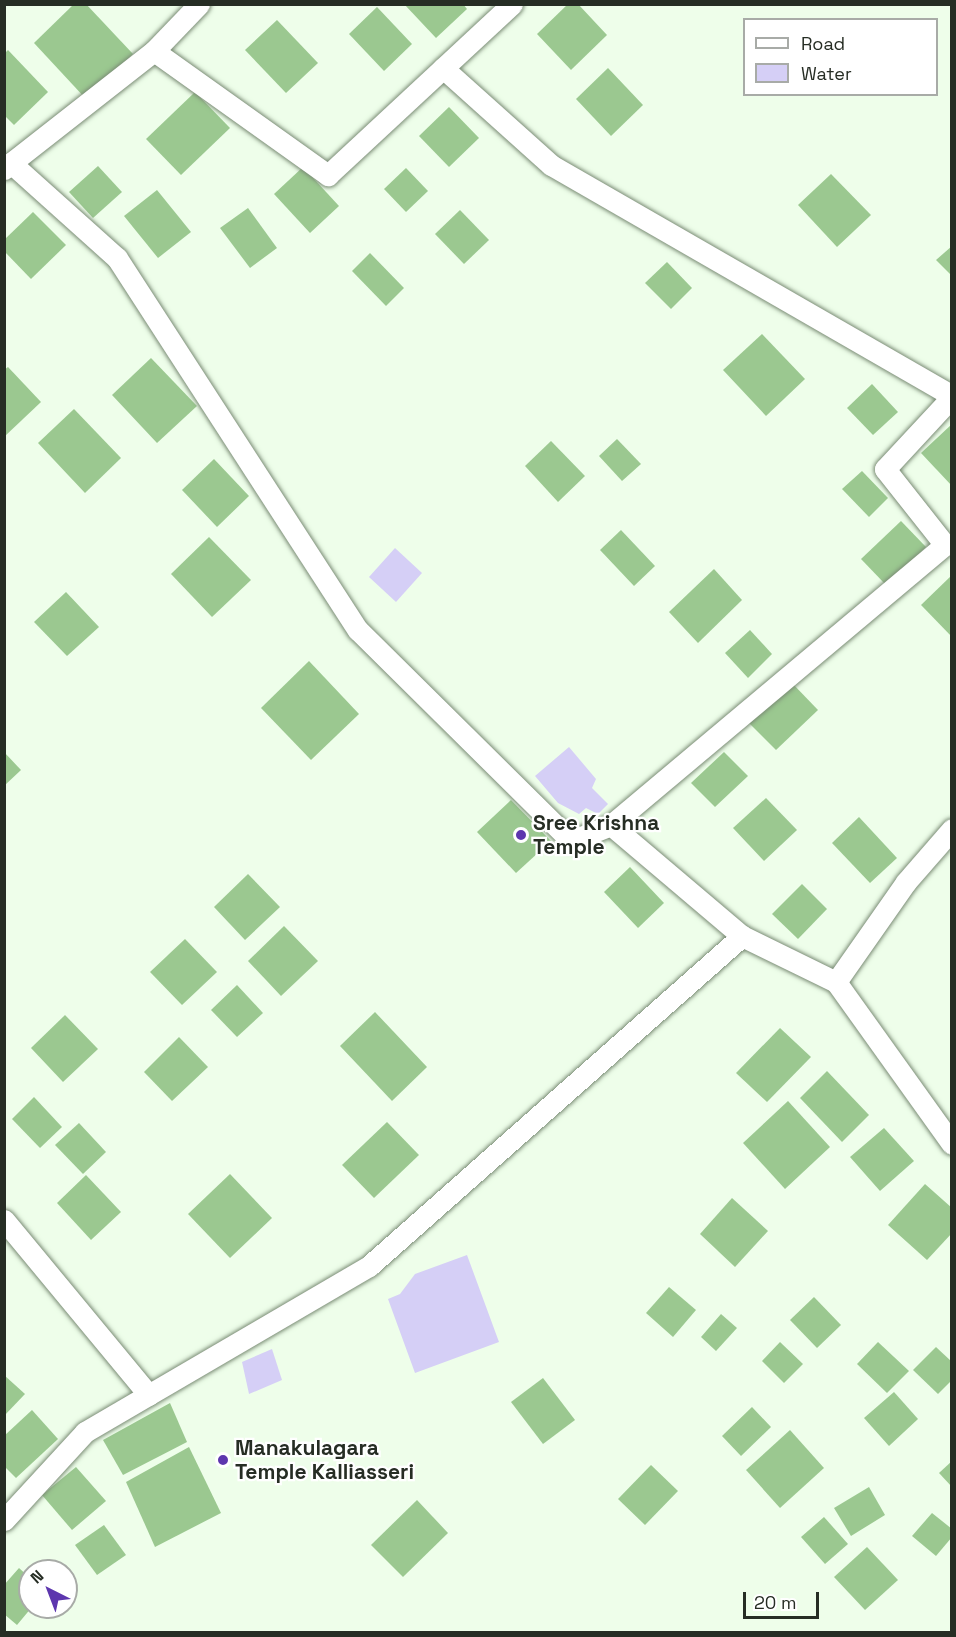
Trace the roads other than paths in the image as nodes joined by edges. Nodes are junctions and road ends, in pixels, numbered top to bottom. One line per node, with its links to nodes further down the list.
1 (199, 4): 3 (street)
2 (512, 4): 4 (street)
3 (154, 51): 4 (street); 5 (street)
4 (443, 68): 6 (street)
5 (8, 166): 7 (street)
6 (951, 397): 7 (street)
7 (611, 825): 9 (street)
8 (951, 829): 10 (street)
9 (742, 936): 10 (street); 13 (street)
10 (836, 982): 11 (street)
11 (951, 1144)
12 (4, 1220): 13 (street)
13 (149, 1395): 14 (street)
14 (4, 1520)

